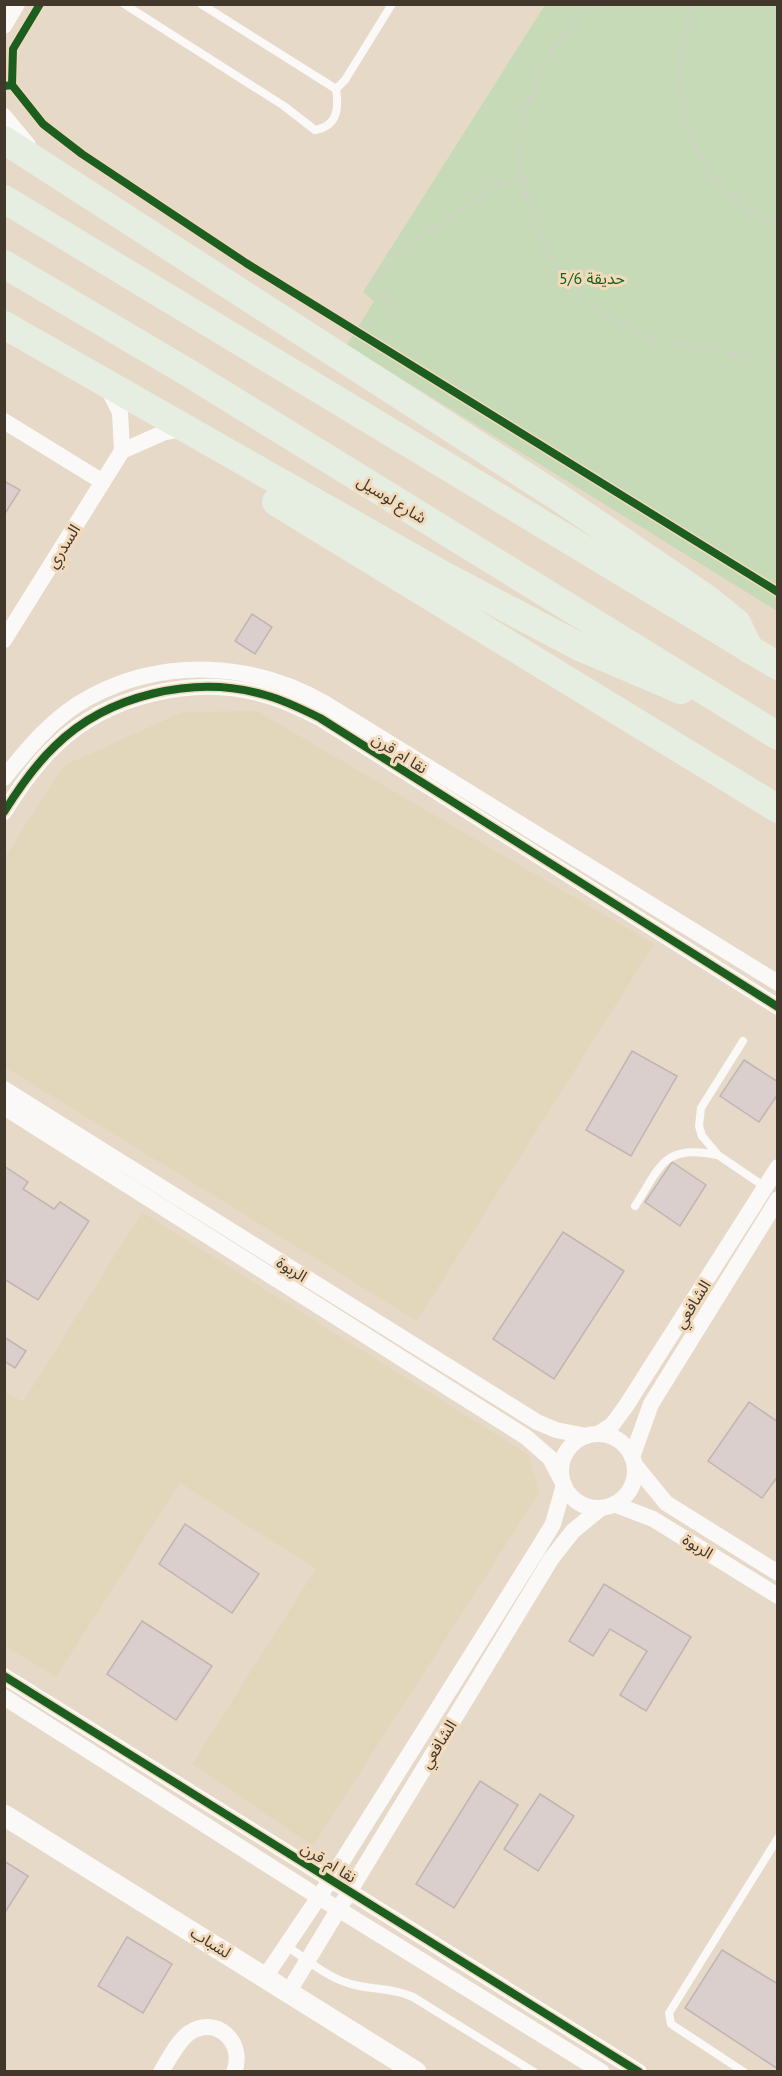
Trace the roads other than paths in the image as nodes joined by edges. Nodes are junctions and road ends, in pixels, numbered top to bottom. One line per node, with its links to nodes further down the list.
1 (17, 4): 5 (street)
2 (124, 4): 6 (lane)
3 (201, 4): 6 (lane)
4 (392, 4): 6 (lane)
5 (4, 26)
6 (336, 89)
7 (4, 116): 9 (street)
8 (4, 140): 9 (highway)
9 (57, 173): 20 (highway)
10 (4, 199): 20 (highway)
11 (4, 264): 22 (highway, شارع لوسيل)
12 (4, 325): 13 (highway)
13 (106, 385): 15 (highway); 16 (street)
14 (4, 421): 18 (street)
15 (184, 429): 16 (street); 17 (highway)
16 (122, 452): 18 (street, السدري)
17 (237, 460): 22 (highway); 25 (highway)
18 (102, 482): 19 (street, السدري)
19 (4, 640)
20 (750, 650): 21 (highway)
21 (777, 666)
22 (721, 700): 23 (highway, شارع لوسيل)
23 (777, 736)
24 (4, 778): 27 (street, نقا ام قرن)
25 (777, 808)
26 (4, 812): 28 (street, نقا ام قرن)
27 (777, 983)
28 (777, 1007)
29 (743, 1041): 32 (lane)
30 (4, 1089): 37 (street, الربوة)
31 (4, 1107): 39 (street, الربوة)
32 (718, 1155): 34 (lane); 36 (lane)
33 (777, 1167): 34 (street, الشافعي)
34 (765, 1187): 37 (street, الشافعي)
35 (777, 1199): 38 (street, الشافعي)
36 (635, 1206)
37 (592, 1435): 38 (street); 39 (street)
38 (634, 1461): 40 (street); 41 (street, الربوة)
39 (563, 1483): 40 (street); 47 (street, الشافعي)
40 (608, 1506): 42 (street, الربوة); 48 (street, الشافعي)
41 (777, 1573)
42 (777, 1596)
43 (4, 1676): 47 (street, نقا ام قرن)
44 (4, 1697): 49 (street)
45 (4, 1815): 53 (street, لشباب)
46 (777, 1838): 61 (lane)
47 (331, 1879): 48 (street, نقا ام قرن); 49 (street, الشافعي)
48 (348, 1890): 50 (street, الشافعي); 60 (street, نقا ام قرن)
49 (317, 1896): 50 (street); 51 (street, الشافعي)
50 (339, 1909): 52 (street, الشافعي); 59 (street)
51 (285, 1945): 52 (lane); 53 (street, الشافعي)
52 (307, 1960): 54 (street, الشافعي); 58 (lane)
53 (265, 1977): 54 (street, لشباب)
54 (289, 1991): 57 (street, لشباب)
55 (161, 2072): 56 (street)
56 (234, 2072)
57 (416, 2072)
58 (534, 2072)
59 (602, 2072)
60 (639, 2072)
61 (744, 2072)

